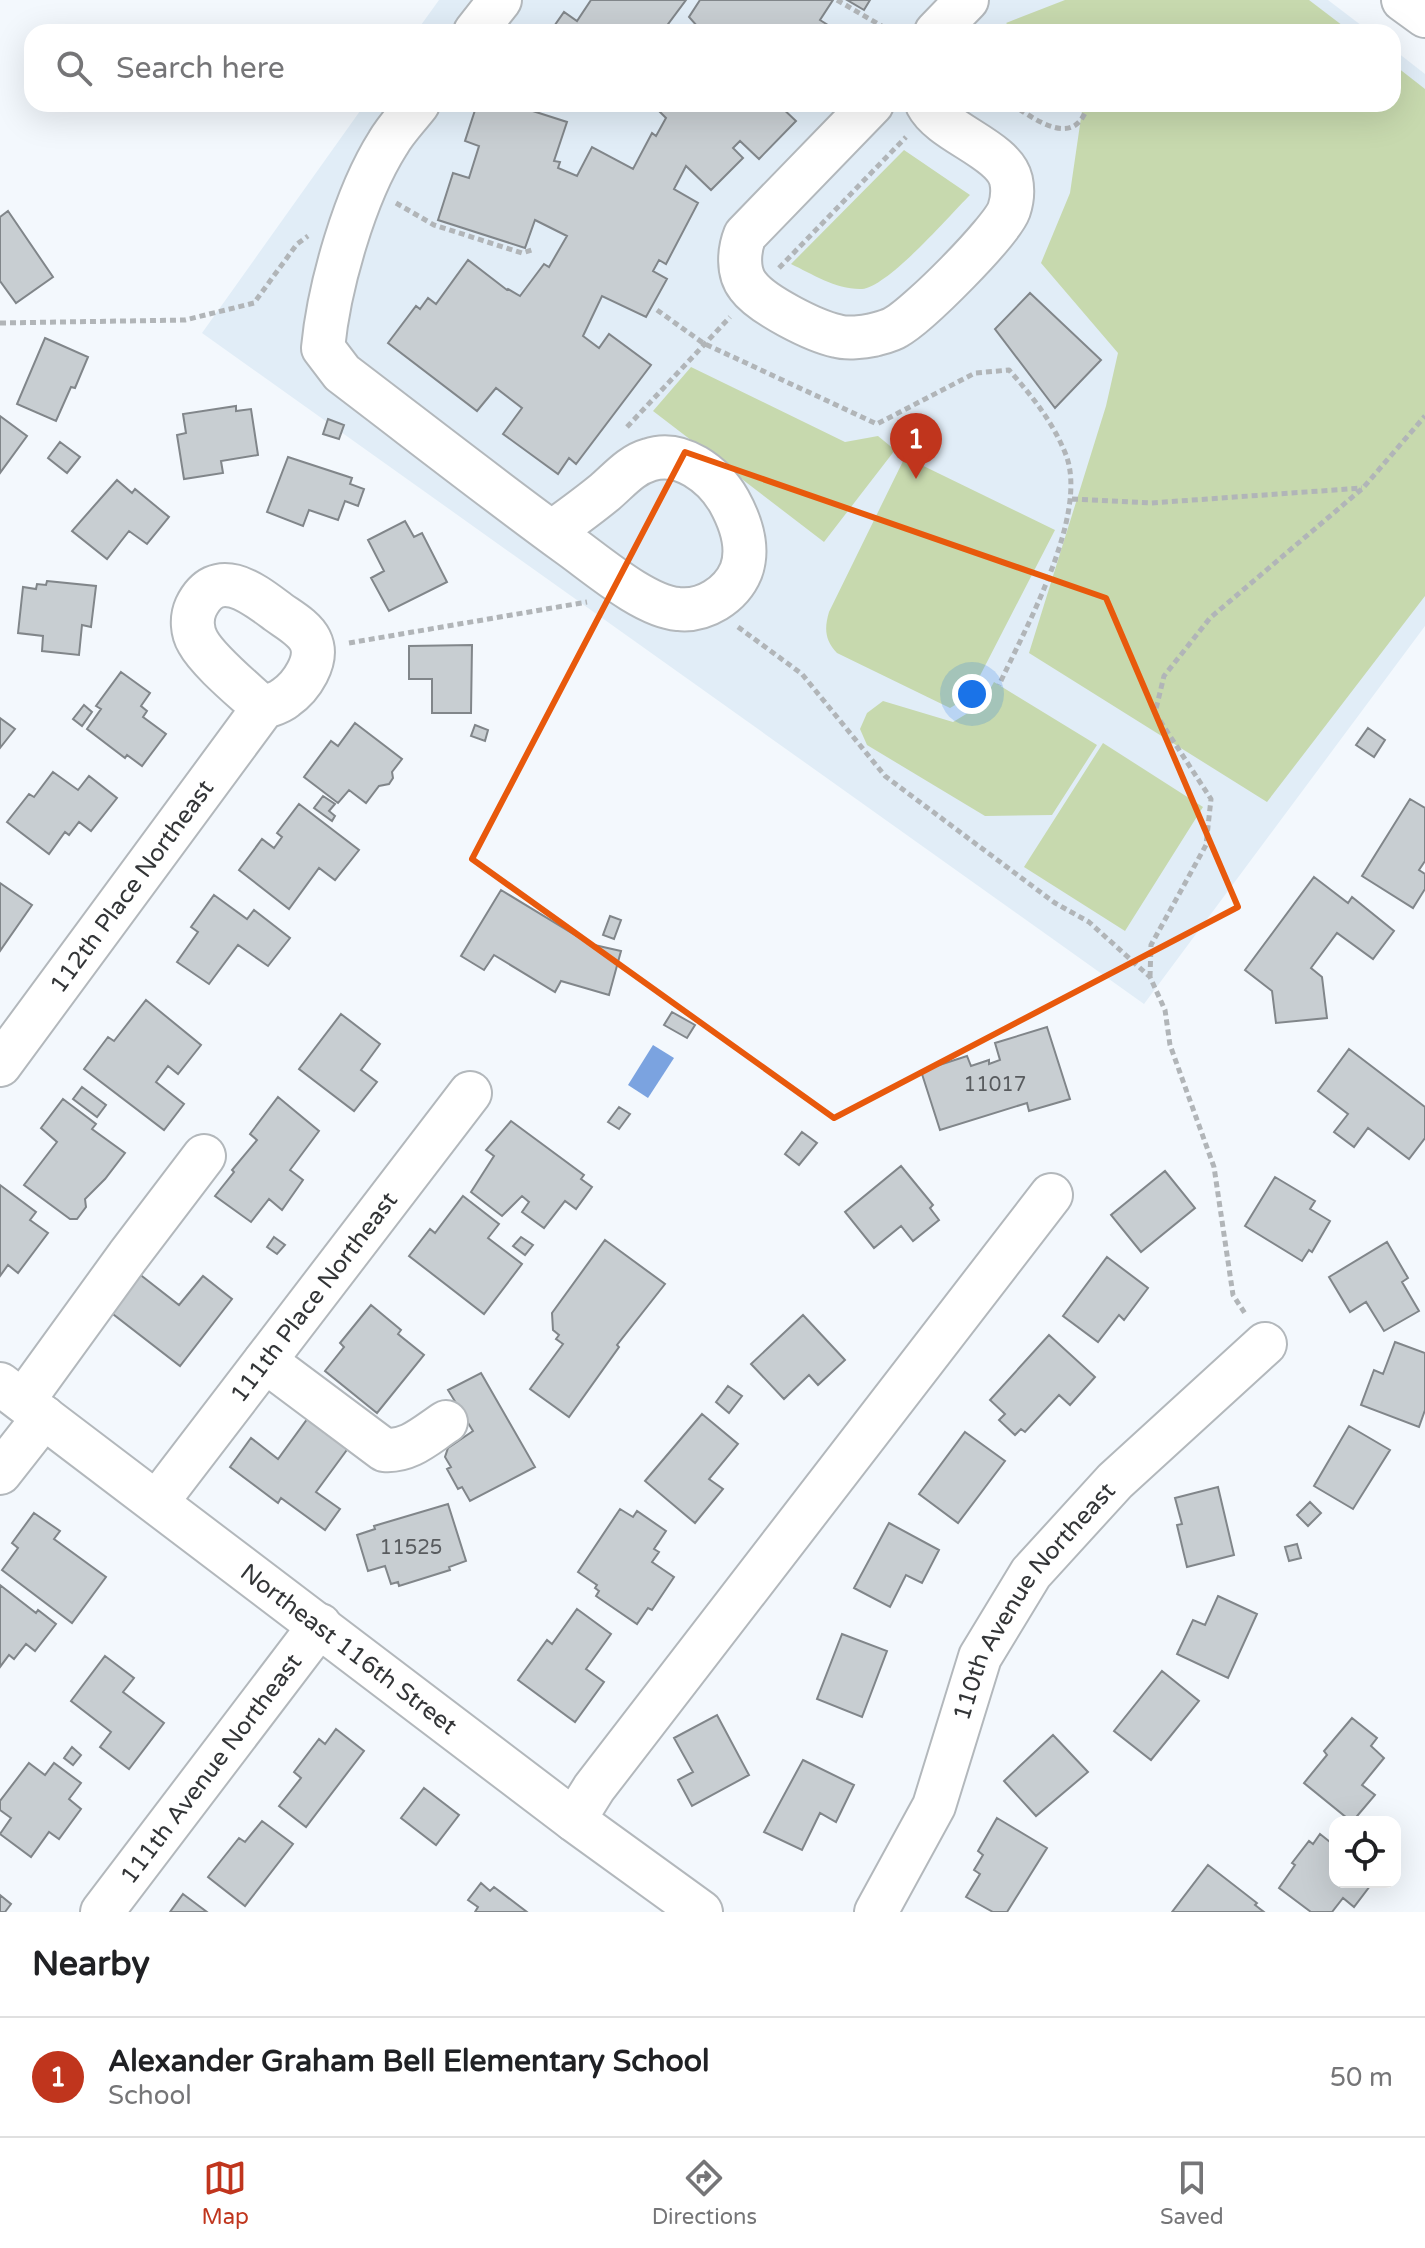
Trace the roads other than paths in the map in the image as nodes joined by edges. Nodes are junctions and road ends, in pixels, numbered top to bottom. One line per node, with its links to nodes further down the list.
1 (500, 0): 5 (street)
2 (967, 0): 6 (street)
3 (1403, 0): 4 (street)
4 (1425, 16)
5 (481, 24)
6 (944, 24)
7 (412, 112): 10 (street)
8 (864, 112): 9 (street)
9 (932, 112)
10 (552, 532): 10 (street)
11 (263, 708): 11 (street, 112th Place Northeast); 12 (street, 112th Place Northeast)
12 (0, 1065)
13 (470, 1093): 17 (street, 111th Place Northeast)
14 (204, 1156): 18 (street)
15 (1051, 1195): 23 (street)
16 (1265, 1344): 27 (street, 110th Avenue Northeast)
17 (265, 1361): 19 (street); 21 (street, 111th Place Northeast)
18 (22, 1401): 20 (street); 21 (street, Northeast 116th Street)
19 (446, 1422)
20 (0, 1473)
21 (157, 1502): 22 (street, Northeast 116th Street)
22 (320, 1625): 23 (street, Northeast 116th Street); 25 (street, 111th Avenue Northeast)
23 (574, 1820): 24 (street, Northeast 116th Street)
24 (653, 1898): 26 (street, Northeast 116th Street)
25 (102, 1912)
26 (701, 1912)
27 (876, 1912)

